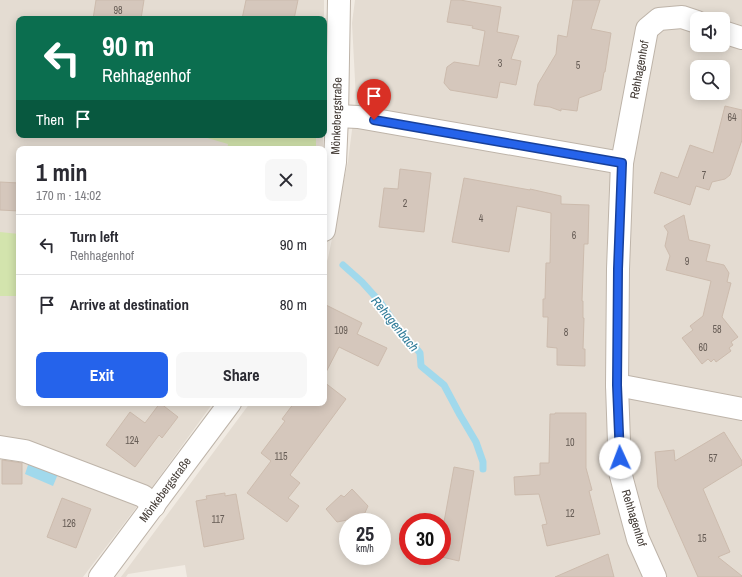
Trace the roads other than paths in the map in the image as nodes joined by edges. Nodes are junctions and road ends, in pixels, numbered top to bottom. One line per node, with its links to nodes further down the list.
1 (339, 0): 5 (street, Mönkebergstraße)
2 (690, 20): 6 (street, Rehhagenhof)
3 (730, 34): 4 (street)
4 (742, 38)
5 (337, 116): 6 (street); 7 (street, Mönkebergstraße)
6 (622, 163): 8 (street, Rehhagenhof)
7 (327, 211)
8 (617, 385): 10 (street); 14 (street, Rehhagenhof)
9 (228, 406): 12 (street, Mönkebergstraße)
10 (742, 409)
11 (0, 447): 12 (street)
12 (154, 506): 13 (street, Mönkebergstraße)
13 (100, 577)
14 (655, 577)

